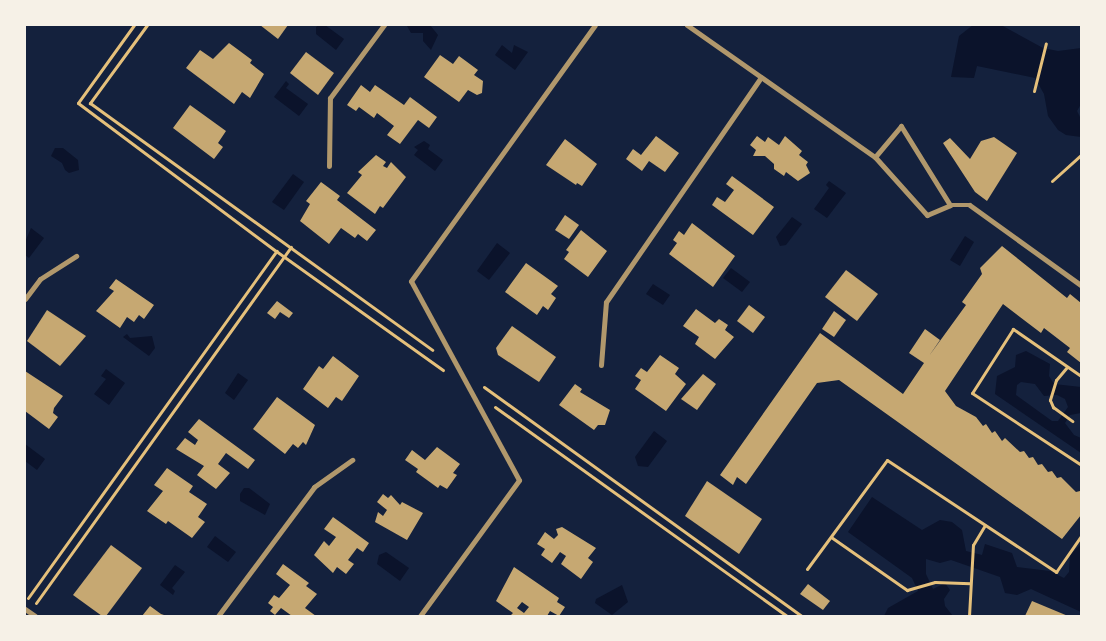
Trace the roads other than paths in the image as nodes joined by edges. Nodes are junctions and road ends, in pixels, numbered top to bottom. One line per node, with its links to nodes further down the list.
1 (384, 25): 6 (street)
2 (595, 25): 16 (street)
3 (687, 25): 4 (street)
4 (761, 77): 5 (street); 11 (street)
5 (875, 157): 7 (street); 7 (street)
6 (329, 166)
7 (950, 205): 9 (street)
8 (76, 256): 10 (street)
9 (1081, 284)
10 (25, 299)
11 (601, 365)
12 (352, 460): 15 (street)
13 (27, 611): 14 (street)
14 (35, 616)
15 (218, 616)
16 (420, 616)

